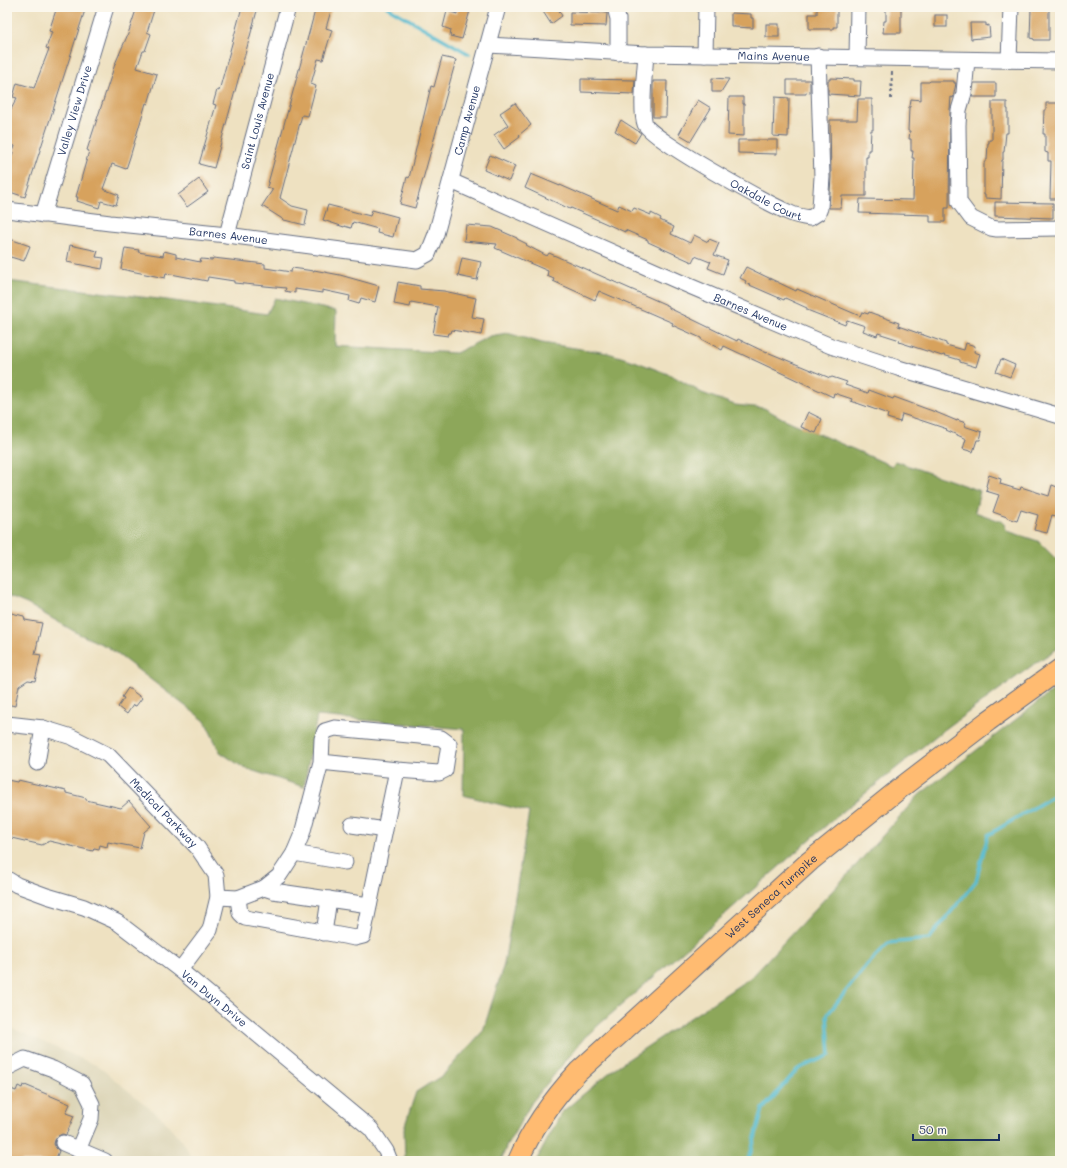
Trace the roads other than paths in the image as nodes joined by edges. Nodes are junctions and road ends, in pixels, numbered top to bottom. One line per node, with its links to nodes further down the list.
1 (106, 7): 19 (street, Valley View Drive)
2 (288, 7): 22 (street, Saint Louis Avenue)
3 (498, 7): 8 (street, Camp Avenue)
4 (615, 7): 9 (street)
5 (706, 7): 11 (street)
6 (858, 7): 13 (street)
7 (1011, 7): 15 (street)
8 (488, 45): 9 (street, Mains Avenue); 17 (street, Camp Avenue)
9 (618, 53): 10 (street, Mains Avenue)
10 (646, 54): 11 (street, Mains Avenue); 12 (street, Oakdale Court)
11 (705, 55): 12 (street, Mains Avenue)
12 (818, 56): 13 (street, Mains Avenue)
13 (857, 57): 14 (street, Mains Avenue)
14 (967, 60): 15 (street, Mains Avenue); 20 (street)
15 (1009, 60): 16 (street, Mains Avenue)
16 (1060, 61)
17 (451, 181): 21 (street, Camp Avenue); 23 (street, Barnes Avenue)
18 (7, 210): 19 (street, Barnes Avenue)
19 (43, 215): 22 (street, Barnes Avenue)
20 (1060, 226)
21 (436, 234): 22 (street, Barnes Avenue)
22 (227, 236)
23 (1060, 416)
24 (1060, 669): 47 (main road, West Seneca Turnpike)
25 (7, 724): 26 (street, Medical Parkway)
26 (43, 728): 28 (street); 36 (street, Medical Parkway)
27 (321, 762): 29 (street); 29 (street); 32 (street)
28 (36, 763)
29 (397, 770): 31 (street)
30 (352, 825): 31 (street)
31 (385, 830): 39 (street)
32 (294, 853): 33 (street); 35 (street)
33 (345, 862)
34 (7, 879): 41 (street, Van Duyn Drive)
35 (264, 888): 37 (street); 38 (street)
36 (218, 897): 37 (street); 41 (street, Medical Parkway)
37 (238, 898): 40 (street)
38 (330, 899): 39 (street); 40 (street)
39 (369, 905): 40 (street)
40 (324, 932)
41 (180, 970): 46 (street, Van Duyn Drive)
42 (7, 1068): 44 (street)
43 (62, 1143): 44 (street)
44 (78, 1150): 45 (street)
45 (105, 1161)
46 (390, 1161)
47 (518, 1161)

